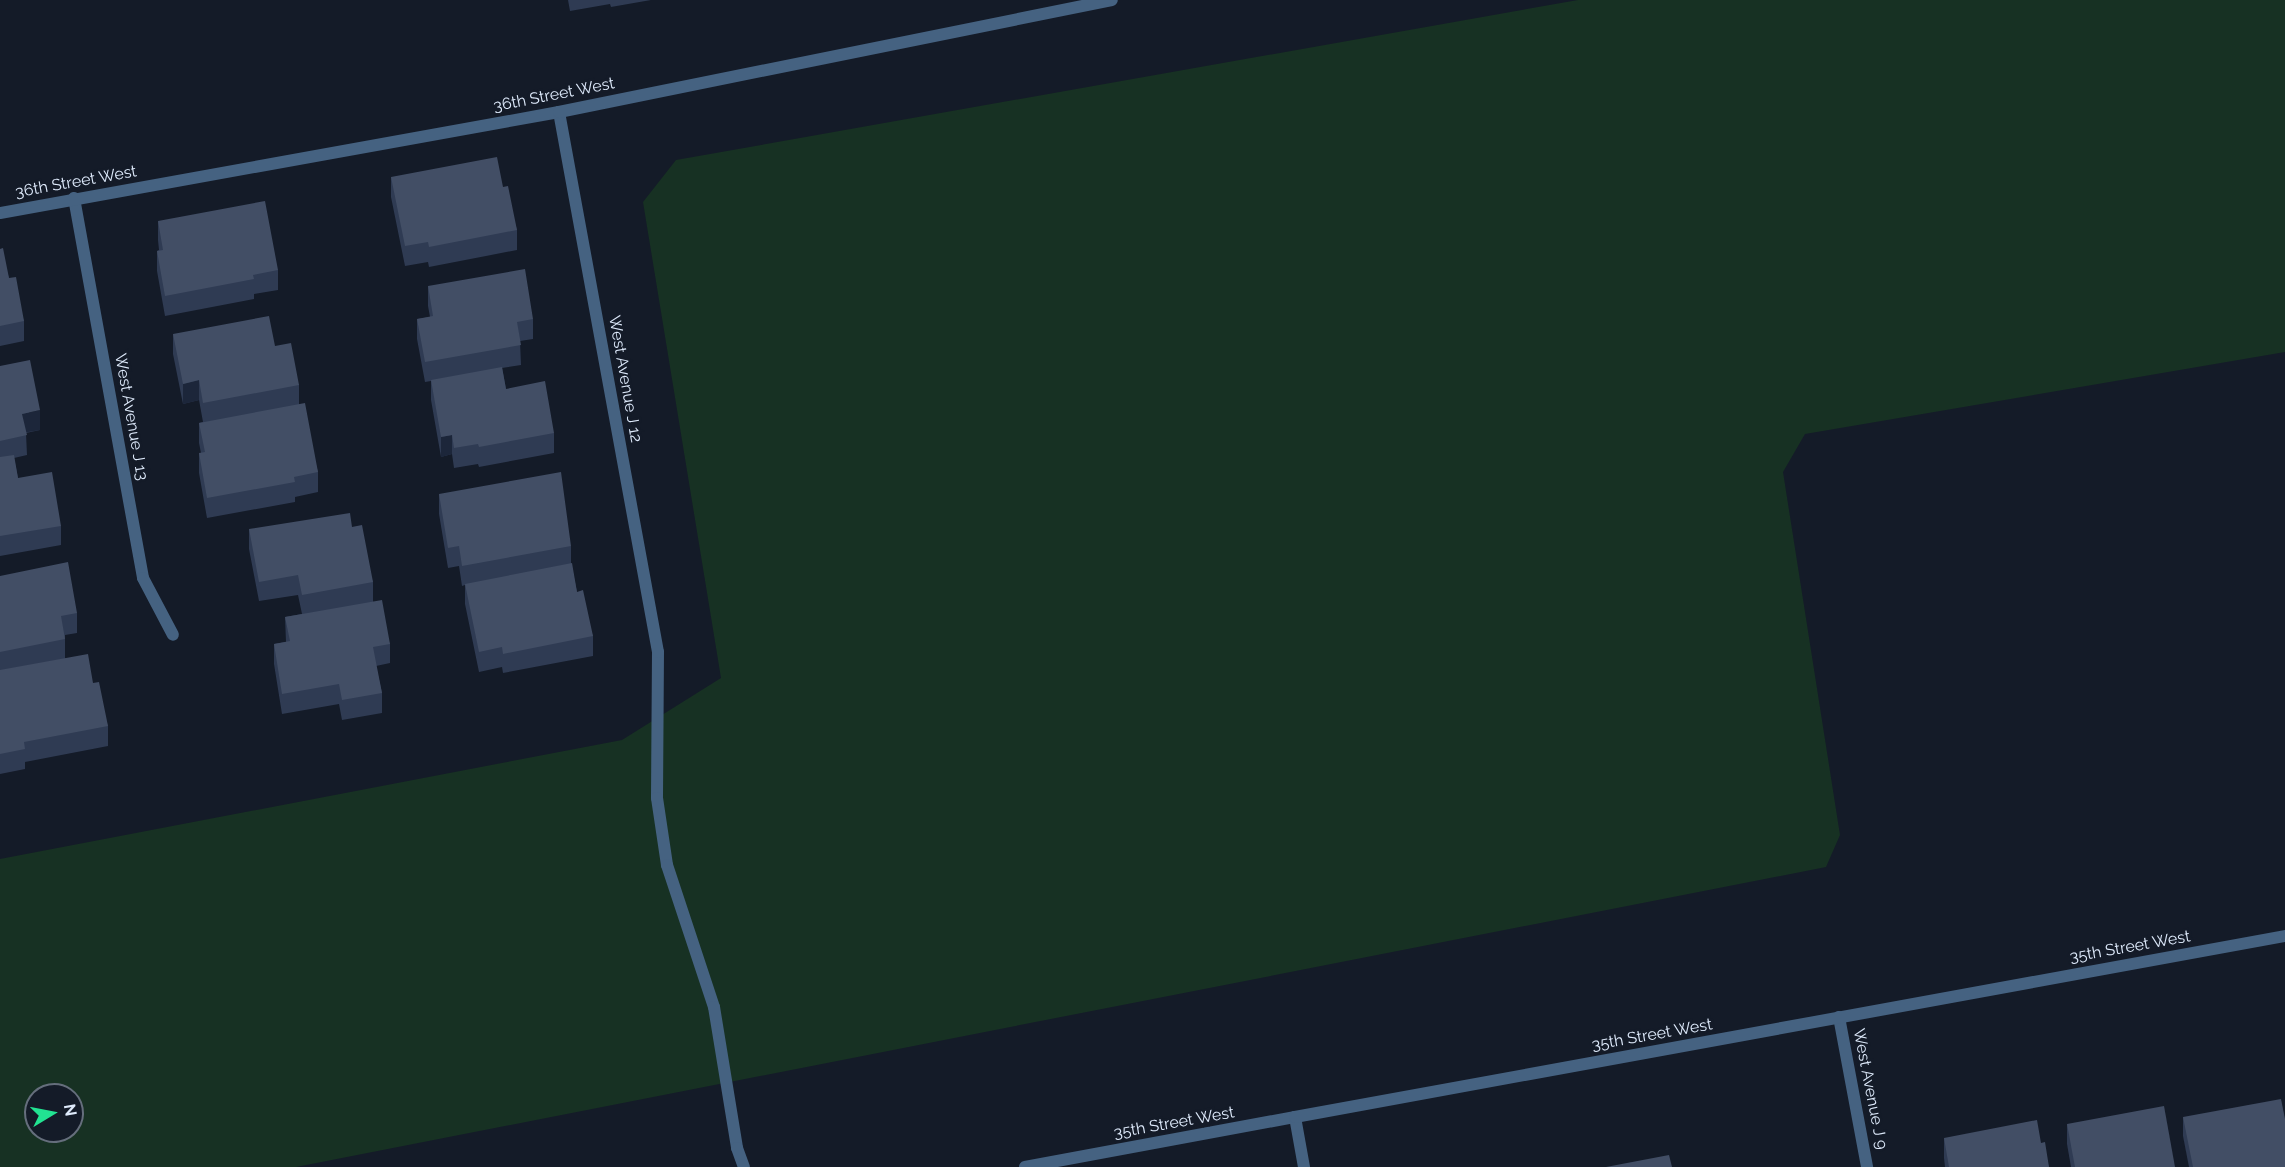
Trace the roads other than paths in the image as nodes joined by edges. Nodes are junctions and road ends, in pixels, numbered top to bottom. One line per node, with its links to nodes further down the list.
1 (1112, 0): 2 (street, 36th Street West)
2 (559, 112): 3 (street, 36th Street West); 9 (street, West Avenue J 12)
3 (74, 198): 4 (street, 36th Street West); 5 (street, West Avenue J 13)
4 (0, 213)
5 (173, 635)
6 (2285, 936): 7 (street, 35th Street West)
7 (1839, 1017): 8 (street, 35th Street West); 12 (street, West Avenue J 9)
8 (1296, 1117): 10 (street, 35th Street West); 11 (street)
9 (744, 1167)
10 (1026, 1167)
11 (1305, 1167)
12 (1867, 1167)

